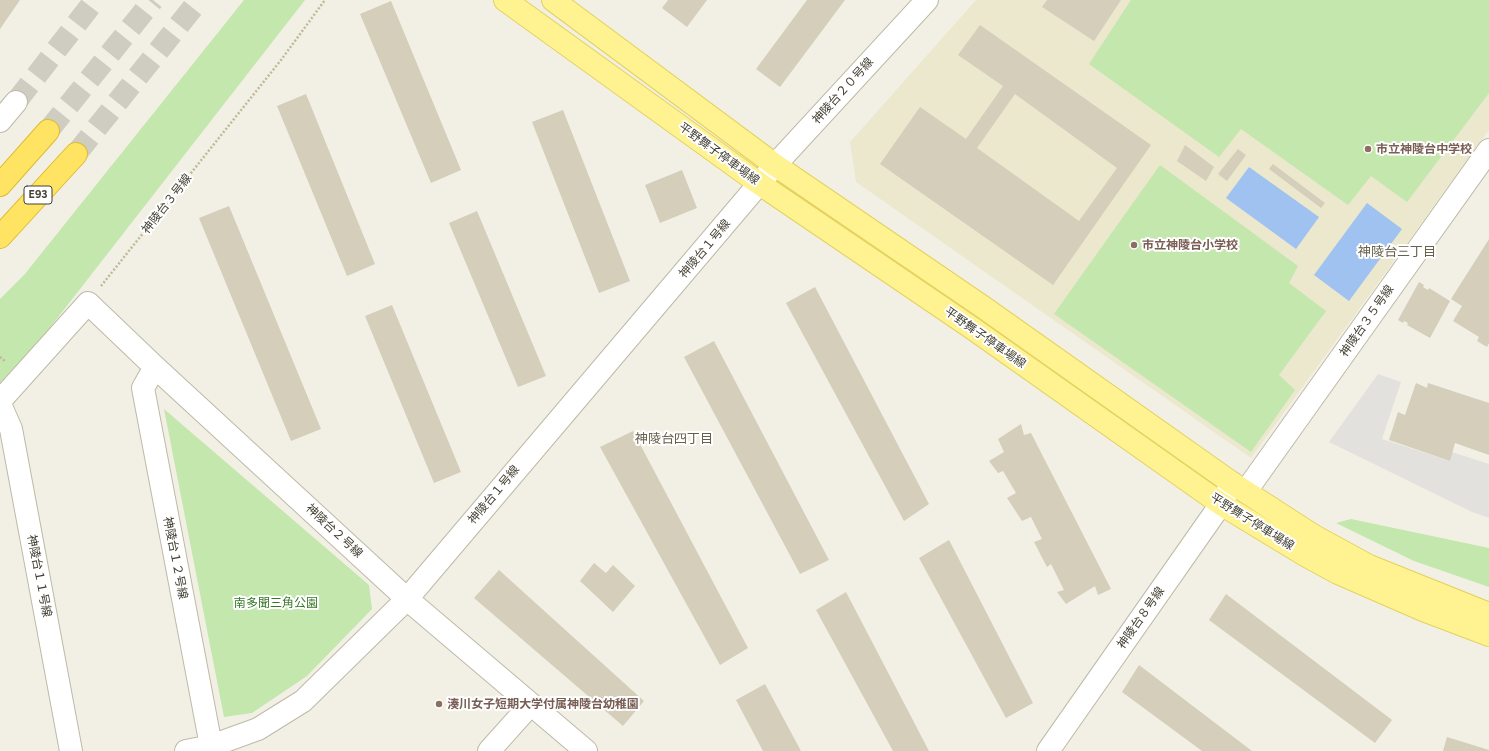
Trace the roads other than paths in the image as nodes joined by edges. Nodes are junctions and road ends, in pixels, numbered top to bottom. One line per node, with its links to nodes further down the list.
1 (505, 0): 10 (main road, 平野舞子停車場線)
2 (553, 0): 9 (main road, 平野舞子停車場線)
3 (927, 0): 9 (street, 神陵台２０号線)
4 (16, 102): 5 (street)
5 (0, 121)
6 (48, 131): 11 (highway)
7 (1489, 150): 15 (street, 神陵台３５号線)
8 (76, 154): 12 (highway, E93)
9 (776, 165): 10 (street, 神陵台２０号線); 15 (main road, 平野舞子停車場線)
10 (760, 184): 16 (main road, 平野舞子停車場線); 17 (street, 神陵台１号線)
11 (0, 186)
12 (0, 237)
13 (155, 367): 14 (street, 神陵台２号線); 17 (street, 神陵台２号線); 21 (street, 神陵台１２号線)
14 (0, 402): 22 (street, 神陵台１１号線)
15 (1239, 487): 16 (street, 神陵台８号線); 18 (main road, 平野舞子停車場線)
16 (1221, 504): 19 (main road, 平野舞子停車場線); 26 (street, 神陵台８号線)
17 (407, 598): 20 (street, 神陵台２号線); 21 (street, 神陵台１号線)
18 (1489, 614)
19 (1489, 635)
20 (531, 704): 24 (street); 25 (street, 神陵台２号線)
21 (212, 749): 23 (street, 神陵台１号線)
22 (71, 751)
23 (186, 751)
24 (489, 751)
25 (586, 751)
26 (1048, 751)

